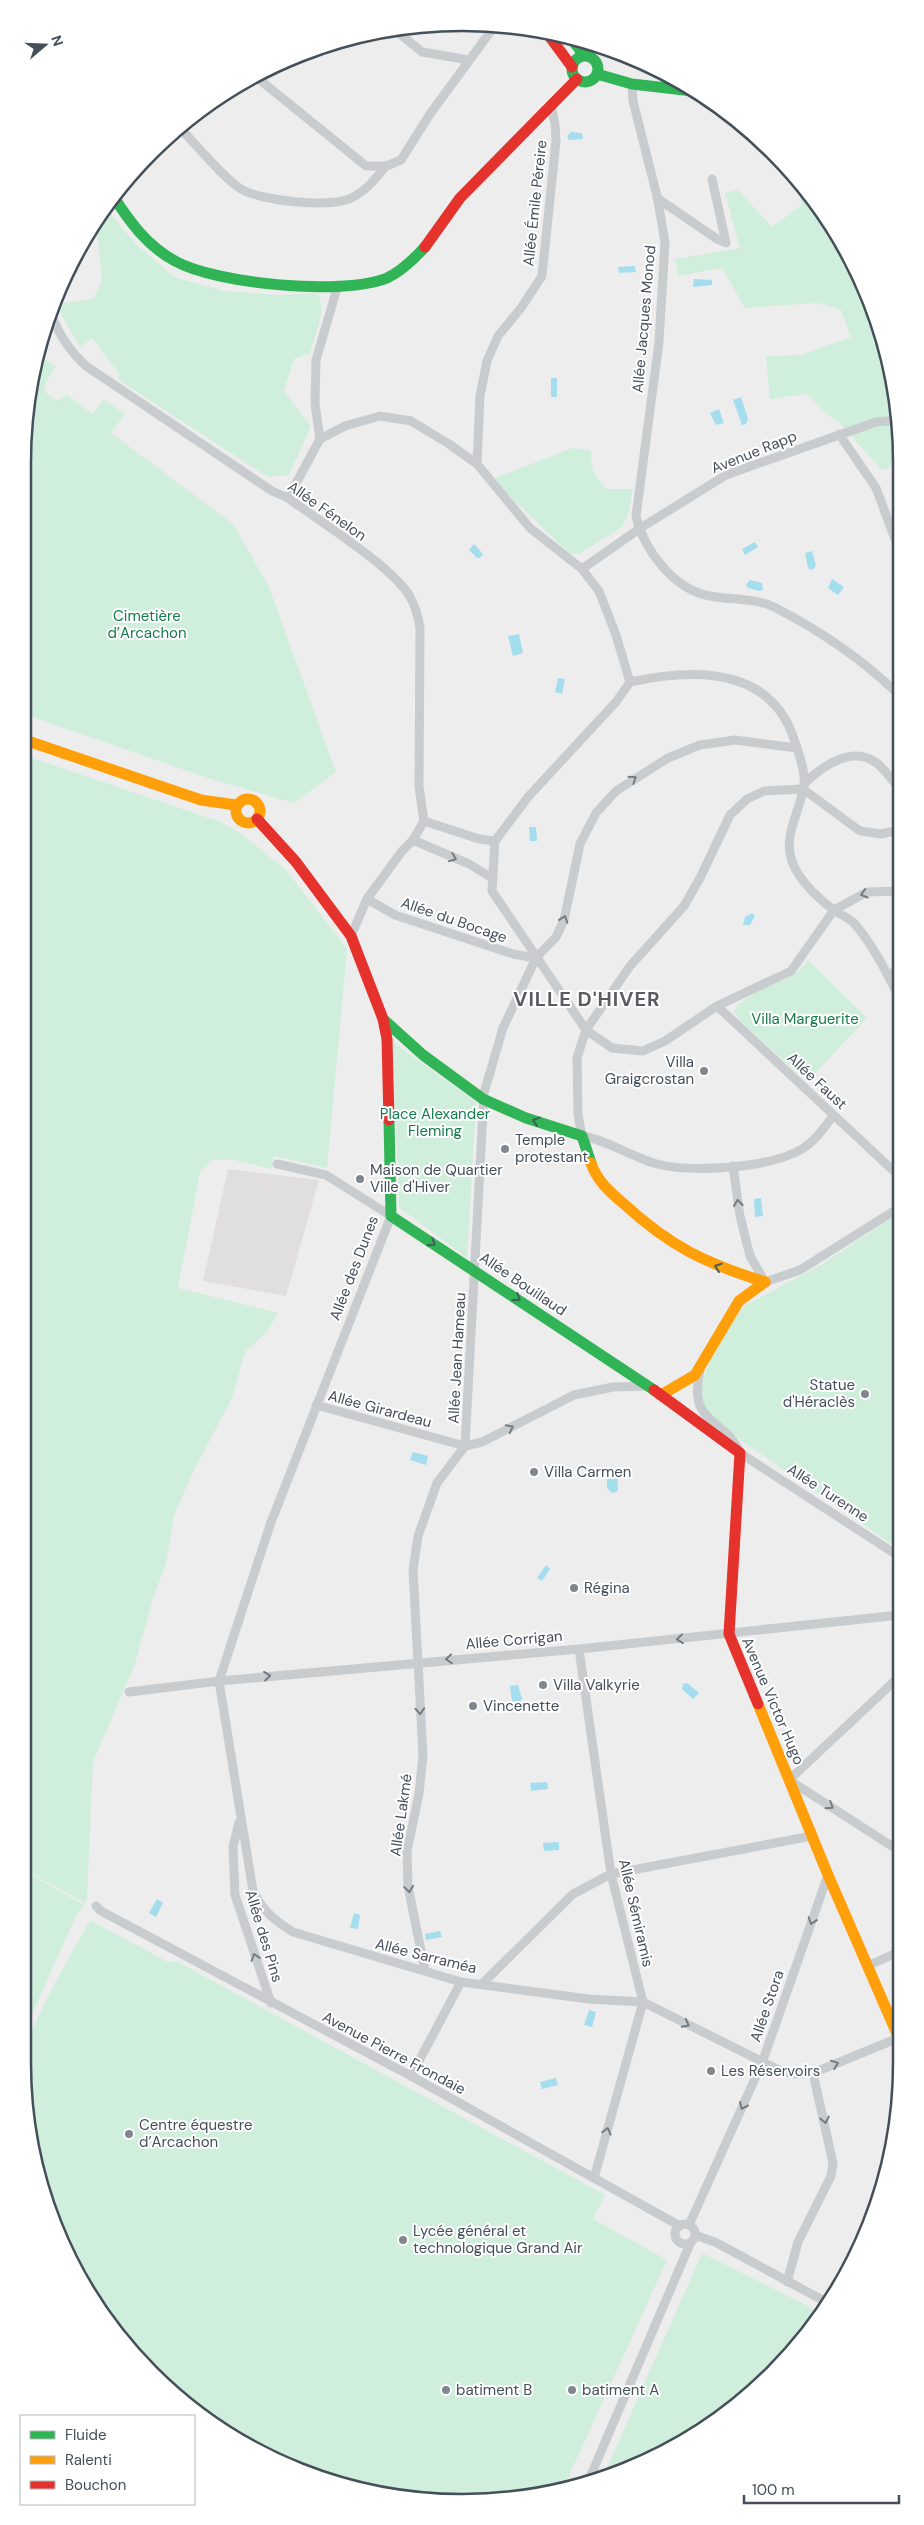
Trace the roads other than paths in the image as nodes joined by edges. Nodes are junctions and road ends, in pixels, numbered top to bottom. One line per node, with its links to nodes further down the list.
1 (490, 32): 6 (street)
2 (402, 36): 6 (street)
3 (557, 42): 7 (street)
4 (578, 48): 5 (street)
5 (584, 55): 7 (street); 8 (street)
6 (469, 60): 15 (street)
7 (572, 67): 9 (street)
8 (597, 74): 9 (street); 11 (street)
9 (576, 79): 13 (street)
10 (261, 81): 15 (street)
11 (632, 84): 12 (street); 17 (street, Allée Jacques Monod)
12 (677, 89)
13 (551, 105): 19 (street); 24 (street, Allée Émile Péreire)
14 (185, 133): 15 (street)
15 (386, 166)
16 (712, 179): 17 (street)
17 (657, 198): 26 (street, Allée Jacques Monod)
18 (118, 203): 19 (street)
19 (338, 285): 23 (street)
20 (54, 323): 25 (street, Allée Fénelon)
21 (891, 421): 22 (street, Avenue Rapp)
22 (839, 434): 26 (street, Avenue Rapp); 27 (street)
23 (320, 439): 24 (street); 25 (street)
24 (477, 464): 28 (street)
25 (288, 498): 37 (street, Allée Fénelon)
26 (639, 529): 28 (street, Avenue Rapp); 30 (street)
27 (893, 534)
28 (582, 569): 29 (street)
29 (630, 682): 32 (street); 40 (street)
30 (893, 690)
31 (31, 742): 35 (street)
32 (797, 748): 34 (street); 46 (street, Allée Jean Hameau, one-way to 32)
33 (893, 781): 34 (street)
34 (804, 787): 38 (street); 44 (street); 52 (street)
35 (236, 806): 36 (street); 36 (street)
36 (257, 819): 45 (street, Allée des Dunes)
37 (424, 821): 39 (street); 40 (street)
38 (893, 831)
39 (413, 840): 41 (street, one-way to 41); 43 (street)
40 (495, 841): 41 (street)
41 (492, 878): 46 (street)
42 (893, 891): 44 (street, one-way to 44)
43 (367, 899): 45 (street); 46 (street, Allée du Bocage)
44 (834, 910): 48 (street); 50 (street)
45 (350, 936): 51 (street, Allée des Dunes)
46 (536, 958): 52 (street); 53 (street, Allée Jean Hameau)
47 (893, 972): 48 (street)
48 (887, 974): 49 (street)
49 (893, 986)
50 (717, 1006): 52 (street); 54 (street, Allée Faust)
51 (383, 1019): 53 (street); 60 (street, Allée des Dunes)
52 (586, 1030): 55 (street)
53 (483, 1099): 55 (street, one-way to 53); 61 (street, Allée Jean Hameau)
54 (834, 1116): 57 (street); 58 (street, Allée Faust)
55 (582, 1136): 57 (street); 62 (street, one-way to 55)
56 (277, 1164): 60 (street, Allée Bouillaud)
57 (733, 1166): 62 (street, one-way to 57)
58 (893, 1170)
59 (893, 1211): 62 (street)
60 (390, 1216): 61 (street, Allée Bouillaud, one-way to 61); 67 (street, Allée des Dunes)
61 (476, 1271): 64 (street, Allée Bouillaud, one-way to 64); 69 (street, Allée Jean Hameau)
62 (765, 1282): 63 (street)
63 (701, 1365): 65 (street); 66 (street)
64 (648, 1386): 65 (street, Allée Bouillaud); 69 (street, one-way to 64)
65 (661, 1395): 68 (street, Allée Bouillaud)
66 (699, 1404): 68 (street); 70 (street)
67 (316, 1405): 69 (street, Allée Girardeau); 76 (street, Allée des Dunes)
68 (683, 1411): 70 (street, Allée Bouillaud)
69 (466, 1446): 75 (street, Allée Lakmé)
70 (740, 1453): 71 (street, Allée Turenne); 73 (street, Avenue Victor Hugo)
71 (893, 1552)
72 (893, 1616): 73 (street, Allée Corrigan)
73 (729, 1634): 74 (street, Allée Corrigan, one-way to 74); 79 (street, Avenue Victor Hugo)
74 (579, 1649): 75 (street, Allée Corrigan, one-way to 75); 83 (street, Allée Sémiramis)
75 (418, 1662): 76 (street, Allée Corrigan, one-way to 75); 88 (street, Allée Lakmé, one-way to 88)
76 (219, 1681): 78 (street, Allée Corrigan); 80 (street, Allée Sarraméa)
77 (893, 1682): 79 (street)
78 (129, 1692)
79 (789, 1780): 81 (street, Avenue Victor Hugo); 82 (street, one-way to 82)
80 (240, 1817): 88 (street, Allée Sarraméa); 92 (street, Allée des Pins, one-way to 80)
81 (812, 1836): 83 (street, Allée Sarraméa); 84 (street, Avenue Victor Hugo)
82 (893, 1847)
83 (611, 1874): 90 (street, Allée Sarraméa); 91 (street, Allée Sémiramis)
84 (828, 1875): 87 (street, Avenue Victor Hugo); 97 (street, Allée Stora, one-way to 97)
85 (96, 1906): 92 (street, Avenue Pierre Frondaie)
86 (893, 1955): 87 (street)
87 (867, 1966): 93 (street, Avenue Victor Hugo)
88 (425, 1971): 89 (street, Allée Sarraméa)
89 (462, 1982): 90 (street, Allée Sarraméa); 99 (street)
90 (482, 1984): 91 (street)
91 (643, 2002): 97 (street, one-way to 97); 100 (street, Allée Sémiramis, one-way to 91)
92 (271, 2003): 99 (street, Avenue Pierre Frondaie)
93 (886, 2011): 94 (street); 95 (street, Avenue Victor Hugo)
94 (893, 2014)
95 (893, 2024)
96 (893, 2042): 98 (street, one-way to 96)
97 (762, 2063): 98 (street); 101 (street, Allée Stora, one-way to 101)
98 (813, 2072): 104 (street, one-way to 104)
99 (411, 2076): 100 (street, Avenue Pierre Frondaie)
100 (594, 2178): 101 (street, Avenue Pierre Frondaie)
101 (685, 2225): 102 (street); 103 (street)
102 (695, 2235): 103 (street); 104 (street)
103 (690, 2244): 106 (street)
104 (787, 2282): 105 (street)
105 (821, 2300)
106 (592, 2473)

